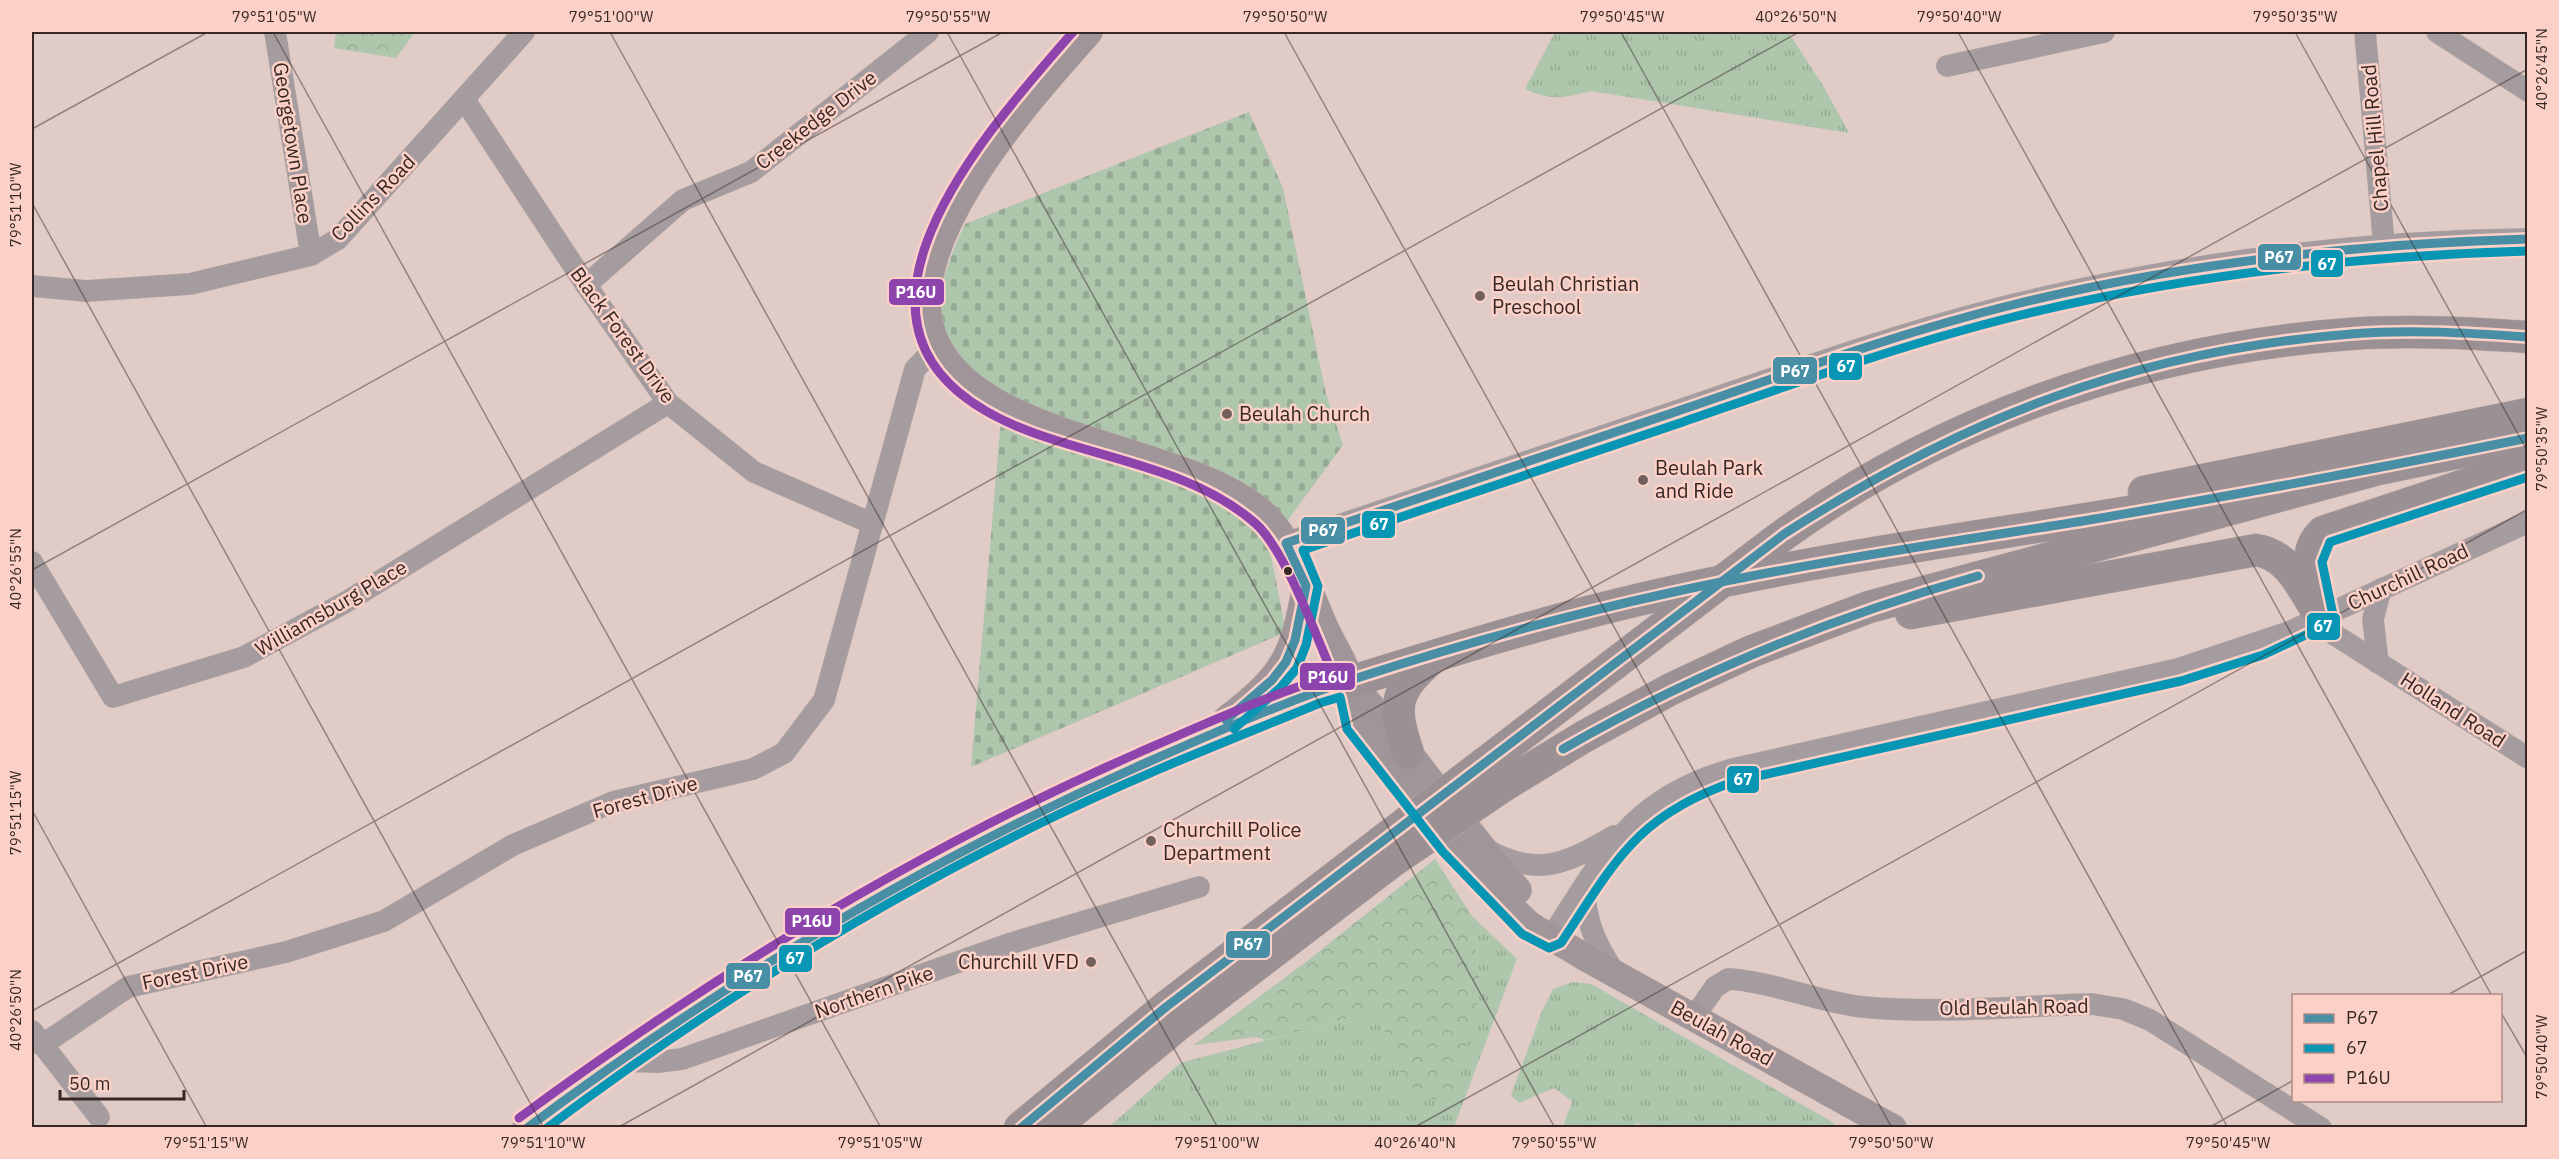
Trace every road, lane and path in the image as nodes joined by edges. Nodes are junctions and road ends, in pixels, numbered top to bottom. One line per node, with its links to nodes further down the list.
1 (275, 32): 13 (street, Georgetown Place)
2 (524, 32): 10 (street, Collins Road)
3 (928, 32): 14 (street, Creekedge Drive)
4 (1089, 32): 17 (main road, Beulah Road)
5 (2104, 32): 8 (street)
6 (2365, 32): 12 (street, Chapel Hill Road)
7 (2437, 32): 9 (street)
8 (1947, 66)
9 (2528, 91)
10 (464, 99): 13 (street, Collins Road); 14 (street, Black Forest Drive)
11 (2528, 239): 12 (street)
12 (2385, 245): 25 (street)
13 (311, 255): 15 (street, Collins Road)
14 (586, 285): 18 (street, Black Forest Drive)
15 (32, 286)
16 (2528, 337): 38 (highway, bridge)
17 (936, 346): 24 (street, Forest Drive); 25 (main road, Beulah Road)
18 (668, 403): 24 (street, Black Forest Drive); 27 (street, Williamsburg Place)
19 (2528, 414): 26 (highway)
20 (2528, 438): 22 (highway)
21 (2528, 464): 30 (highway)
22 (2378, 469): 26 (highway); 31 (highway)
23 (2528, 522): 29 (street, Churchill Road)
24 (873, 524): 47 (street, Forest Drive)
25 (1286, 543): 28 (main road, Beulah Road)
26 (1871, 553): 32 (highway)
27 (32, 562)
28 (1306, 586): 34 (main road, Beulah Road); 35 (main road)
29 (2380, 588): 30 (street, Churchill Road); 33 (street, Holland Road)
30 (2321, 617): 31 (highway); 33 (street, Holland Road); 39 (street, Churchill Road)
31 (1791, 635): 38 (highway)
32 (1435, 655): 34 (highway); 36 (highway)
33 (2378, 663): 37 (street, Holland Road)
34 (1350, 682): 35 (main road); 36 (main road, Beulah Road); 44 (main road, Beulah Road)
35 (1203, 738): 48 (main road)
36 (1408, 753): 40 (main road, Beulah Road)
37 (2528, 758)
38 (1494, 774): 41 (highway, bridge)
39 (1625, 829): 40 (street); 42 (street, Churchill Road)
40 (1482, 846): 44 (main road, Beulah Road)
41 (1388, 851): 51 (highway); 52 (highway)
42 (1584, 885): 44 (street, Churchill Road); 45 (street)
43 (1199, 887): 48 (street, Northern Pike)
44 (1552, 936): 45 (main road, Beulah Road)
45 (1616, 974): 46 (main road, Beulah Road)
46 (1694, 1017): 53 (main road, Beulah Road); 54 (street, Old Beulah Road)
47 (37, 1038): 49 (street)
48 (615, 1061): 50 (main road)
49 (99, 1118)
50 (526, 1128)
51 (1020, 1128)
52 (1053, 1128)
53 (1893, 1128)
54 (2321, 1128)

